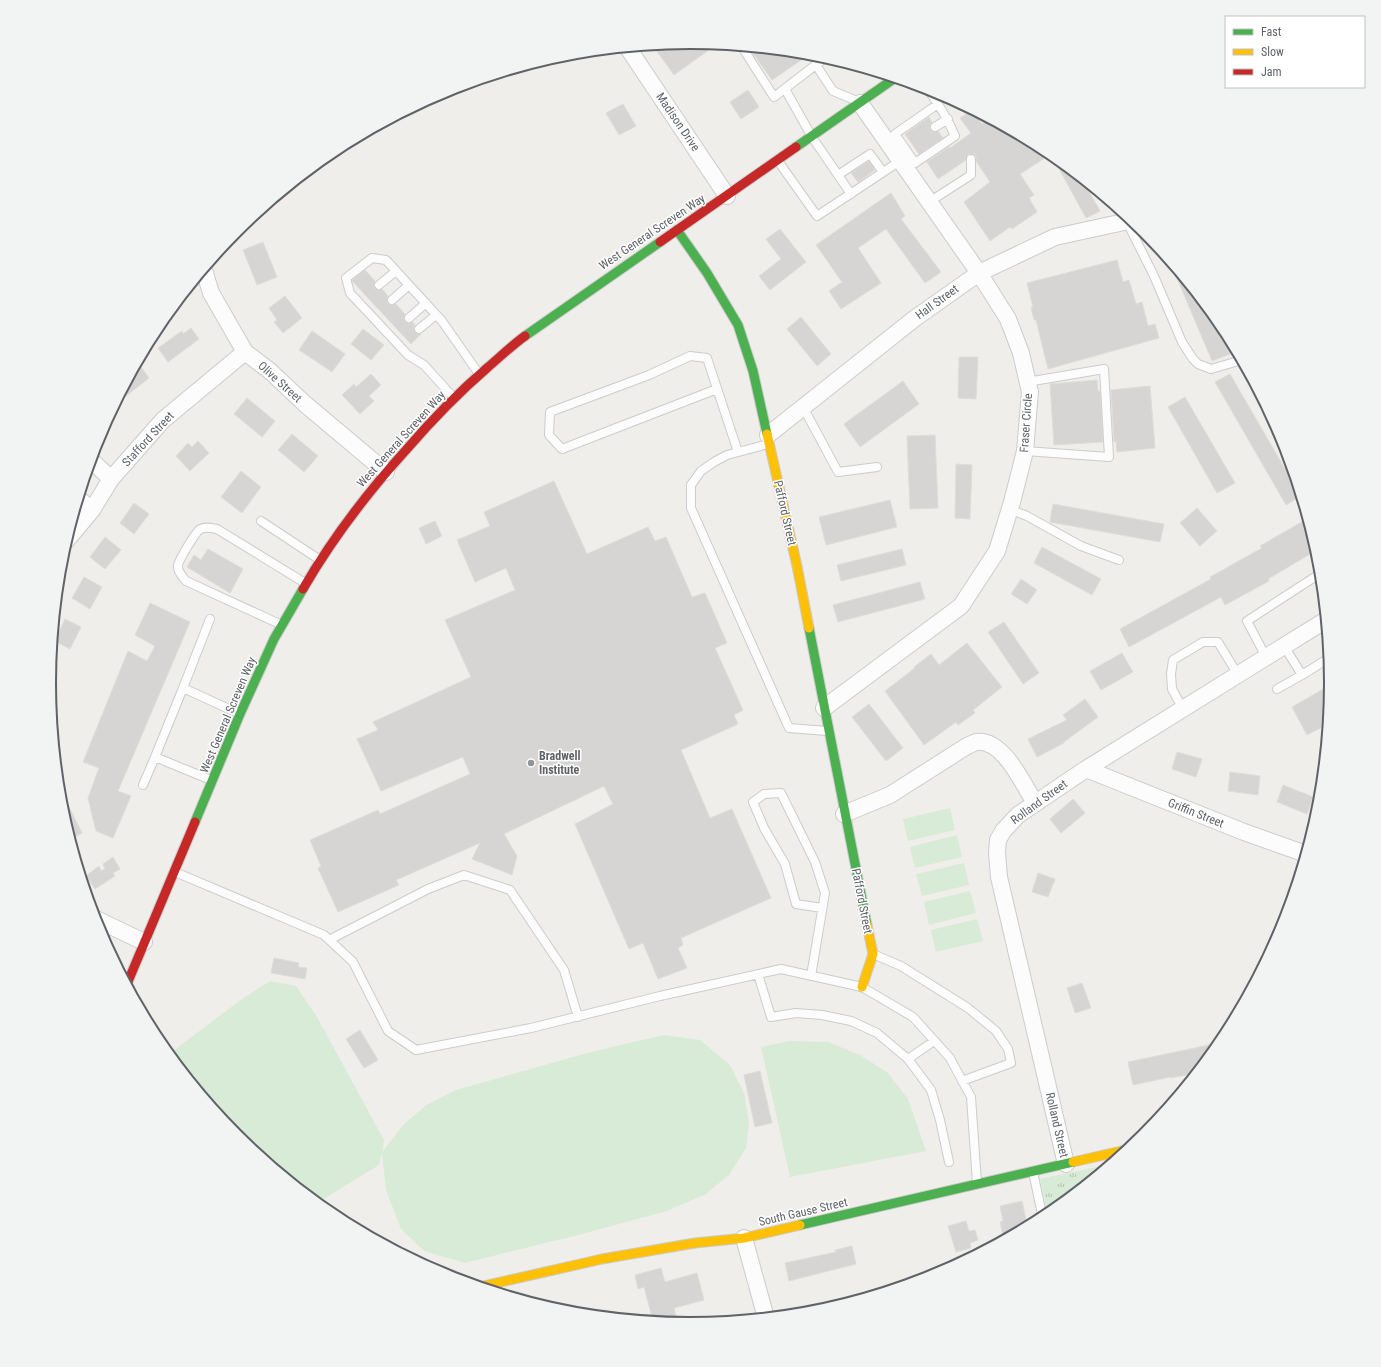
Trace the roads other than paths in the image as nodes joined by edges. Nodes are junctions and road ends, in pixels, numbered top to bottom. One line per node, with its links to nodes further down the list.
1 (745, 51): 6 (lane)
2 (631, 52): 19 (street, Madison Drive)
3 (819, 62): 4 (lane)
4 (816, 65): 6 (lane); 8 (lane)
5 (890, 82): 8 (street, West General Screven Way)
6 (785, 89): 12 (lane)
7 (933, 97): 9 (lane)
8 (860, 103): 12 (street, West General Screven Way); 13 (street, Fraser Circle)
9 (938, 104): 10 (lane); 13 (lane)
10 (948, 119): 11 (lane); 13 (lane)
11 (935, 127)
12 (812, 137): 15 (street, West General Screven Way); 17 (lane)
13 (903, 152): 16 (lane); 20 (street, Fraser Circle)
14 (971, 159): 20 (lane)
15 (778, 161): 18 (lane); 19 (street, West General Screven Way)
16 (883, 172): 17 (lane); 18 (lane)
17 (838, 175): 18 (lane)
18 (851, 194)
19 (727, 196): 22 (street, West General Screven Way)
20 (929, 202): 25 (street, Fraser Circle)
21 (1126, 222): 25 (street, Hall Street)
22 (677, 230): 44 (street, West General Screven Way); 49 (street, Pafford Street)
23 (1134, 230): 43 (lane)
24 (396, 270): 27 (lane); 28 (lane); 31 (lane)
25 (978, 273): 45 (street, Fraser Circle); 48 (street, Hall Street)
26 (205, 274): 42 (street, Olive Street)
27 (379, 285)
28 (409, 285): 30 (lane); 32 (lane)
29 (366, 296): 31 (lane)
30 (392, 300)
31 (359, 302): 35 (lane)
32 (426, 303): 34 (lane); 36 (lane)
33 (380, 311): 35 (lane)
34 (436, 315): 38 (lane); 44 (lane)
35 (373, 318): 39 (lane)
36 (409, 318)
37 (397, 329): 39 (lane)
38 (419, 329)
39 (390, 335): 41 (lane)
40 (407, 340): 41 (lane)
41 (400, 346): 47 (lane)
42 (245, 352): 54 (street, Olive Street); 55 (street, Stafford Street)
43 (1237, 361)
44 (479, 375): 47 (street, West General Screven Way)
45 (1028, 382): 50 (street, Fraser Circle); 50 (lane)
46 (717, 389): 46 (lane); 51 (lane)
47 (454, 398): 54 (street, West General Screven Way)
48 (803, 407): 49 (street, Hall Street); 53 (lane)
49 (769, 439): 51 (lane); 75 (street, Pafford Street)
50 (1025, 451): 57 (street, Fraser Circle)
51 (738, 452): 78 (lane)
52 (96, 464): 55 (street)
53 (877, 467)
54 (386, 472): 61 (street, West General Screven Way)
55 (111, 479): 58 (street, Stafford Street)
56 (83, 502): 58 (street)
57 (1009, 509): 62 (lane); 75 (street, Fraser Circle)
58 (92, 510): 60 (street, Stafford Street)
59 (261, 521): 61 (lane)
60 (75, 530)
61 (320, 560): 64 (street, West General Screven Way)
62 (1119, 560)
63 (1316, 576): 69 (lane)
64 (305, 584): 67 (street, West General Screven Way); 67 (lane)
65 (210, 619): 73 (lane)
66 (1322, 622): 68 (street, Rolland Street)
67 (282, 625): 77 (street, West General Screven Way)
68 (1284, 646): 69 (street, Rolland Street); 72 (lane)
69 (1266, 657): 71 (street, Rolland Street)
70 (1324, 661): 72 (lane)
71 (1238, 675): 76 (street, Rolland Street); 76 (lane)
72 (1302, 675): 74 (lane)
73 (183, 688): 77 (lane); 79 (lane)
74 (1277, 689)
75 (824, 708): 78 (street, Pafford Street)
76 (1183, 709): 80 (street, Rolland Street)
77 (240, 714): 81 (street, West General Screven Way)
78 (828, 732): 84 (street, Pafford Street)
79 (155, 757): 81 (lane); 82 (lane)
80 (1086, 769): 83 (street, Rolland Street); 85 (street, Griffin Street)
81 (212, 781): 86 (street, West General Screven Way)
82 (143, 785)
83 (1035, 803): 84 (street); 102 (street, Rolland Street)
84 (844, 814): 91 (street, Pafford Street)
85 (1302, 852)
86 (174, 872): 89 (lane); 90 (street, West General Screven Way)
87 (822, 908): 87 (lane); 93 (lane)
88 (103, 922): 90 (street)
89 (329, 940): 96 (lane); 96 (lane)
90 (144, 942): 94 (street, West General Screven Way)
91 (873, 954): 95 (street); 99 (lane)
92 (758, 974): 93 (lane); 96 (lane); 98 (lane)
93 (811, 976): 95 (lane)
94 (129, 979)
95 (862, 987): 97 (lane)
96 (578, 1017)
97 (934, 1041): 98 (lane); 99 (lane)
98 (908, 1059): 101 (lane)
99 (962, 1081): 104 (lane)
100 (1119, 1152): 102 (street, South Gause Street)
101 (949, 1162)
102 (1066, 1164): 103 (street, South Gause Street)
103 (1033, 1171): 104 (street, South Gause Street); 105 (lane)
104 (977, 1184): 106 (street, South Gause Street)
105 (1042, 1212)
106 (744, 1238): 107 (street, South Gause Street); 108 (street)
107 (487, 1284)
108 (765, 1314)

